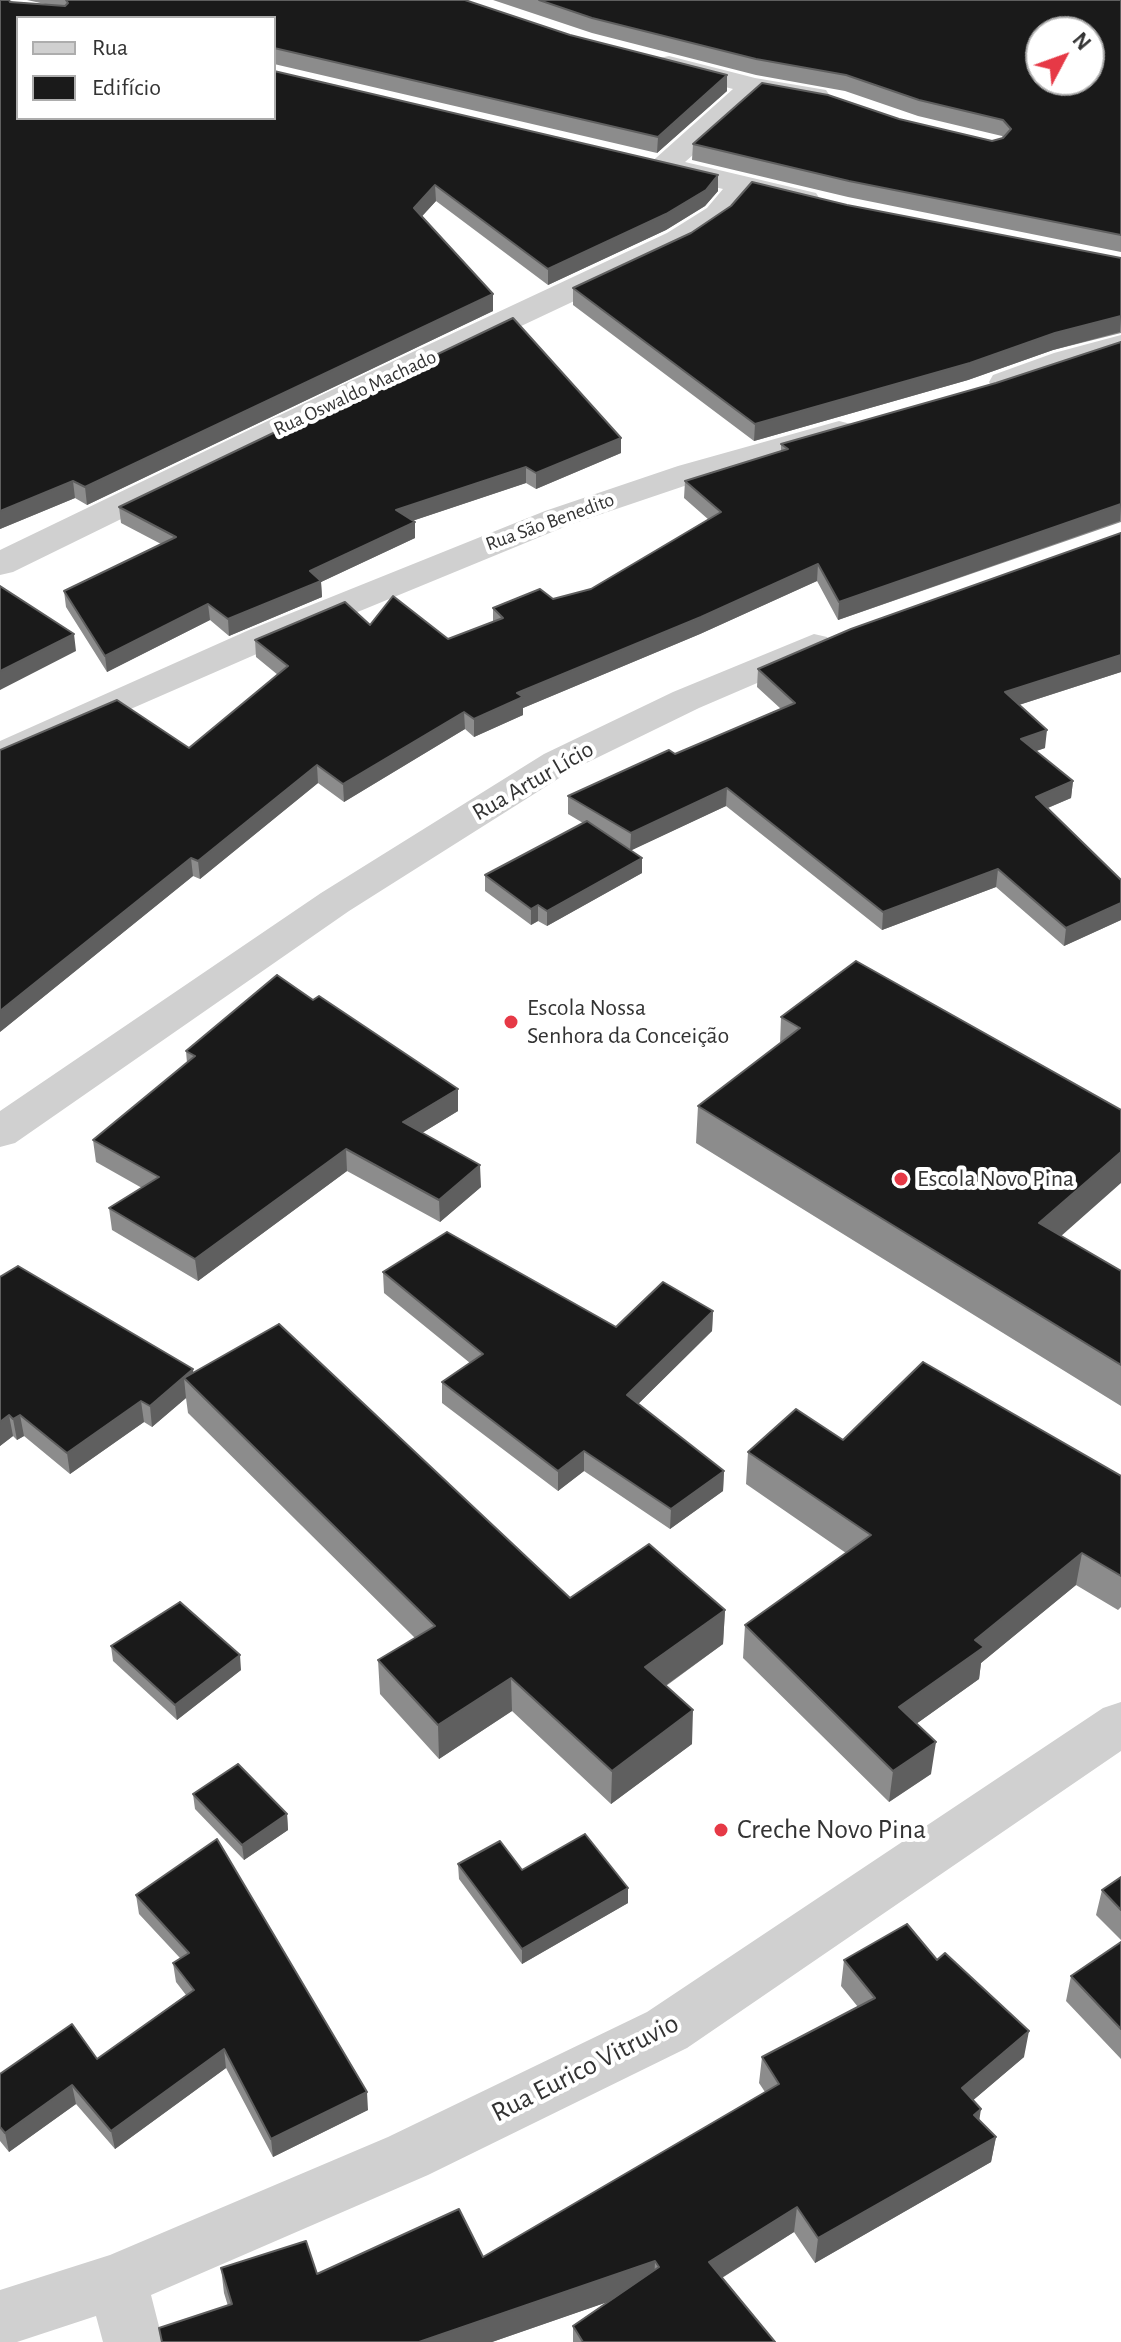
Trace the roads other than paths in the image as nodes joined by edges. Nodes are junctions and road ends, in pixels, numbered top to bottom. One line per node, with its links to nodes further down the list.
1 (638, 56): 2 (street)
2 (754, 86): 3 (street); 5 (street)
3 (844, 103)
4 (633, 159): 5 (street)
5 (664, 166): 6 (street)
6 (743, 185): 7 (street); 11 (street, Rua Oswaldo Machado)
7 (832, 205)
8 (1121, 345): 9 (street)
9 (981, 390)
10 (865, 424): 13 (street, Rua São Benedito)
11 (0, 564)
12 (850, 631): 14 (street, Rua Artur Lício)
13 (0, 755)
14 (0, 1132)
15 (1121, 1723): 16 (street, Rua Eurico Vitruvio)
16 (117, 2281): 17 (street, Rua Eurico Vitruvio); 18 (street)
17 (0, 2319)
18 (133, 2342)

